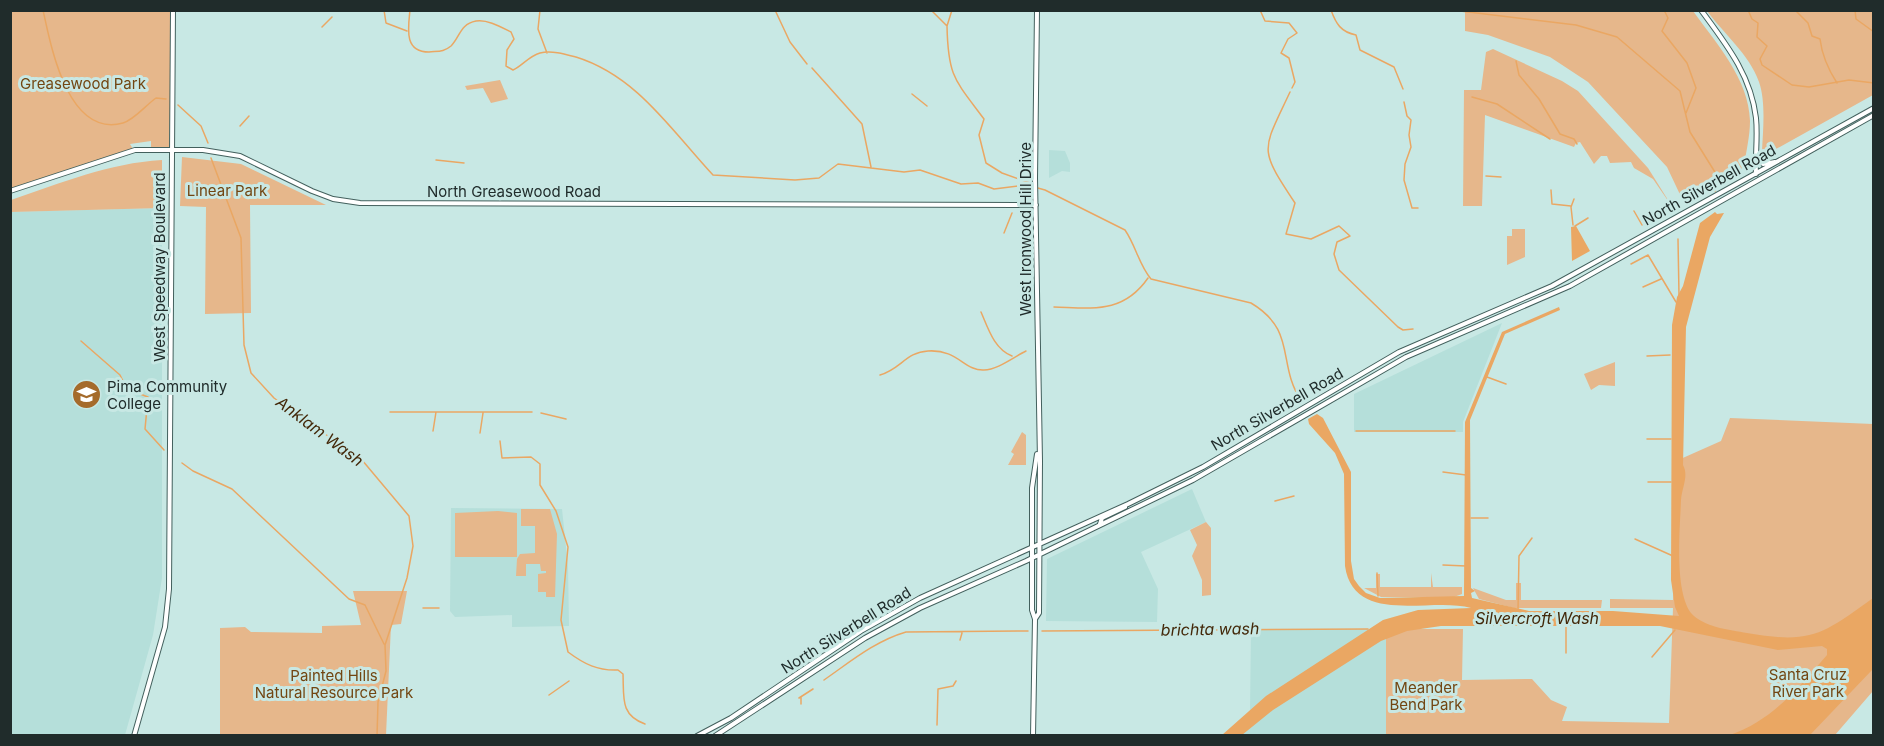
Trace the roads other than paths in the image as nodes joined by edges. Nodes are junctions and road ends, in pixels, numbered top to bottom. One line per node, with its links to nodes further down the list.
1 (173, 10): 6 (main road, West Speedway Boulevard)
2 (1037, 10): 11 (main road, West Ironwood Hill Drive)
3 (1701, 10): 7 (main road)
4 (1874, 108): 8 (main road, North Silverbell Road)
5 (1874, 116): 14 (main road, North Silverbell Road)
6 (171, 149): 10 (main road, North Greasewood Road); 11 (main road, North Greasewood Road); 22 (main road, West Speedway Boulevard)
7 (1756, 152): 8 (main road); 9 (main road)
8 (1779, 161): 9 (main road, North Silverbell Road)
9 (1756, 174): 13 (main road, North Silverbell Road)
10 (10, 191)
11 (1036, 205): 12 (main road, West Ironwood Hill Drive)
12 (1038, 447): 15 (main road, West Ironwood Hill Drive); 16 (main road, West Ironwood Hill Drive)
13 (1128, 504): 14 (main road); 15 (main road, North Silverbell Road)
14 (1100, 524): 17 (main road, North Silverbell Road)
15 (1041, 542): 16 (main road, North Silverbell Road); 17 (main road, West Ironwood Hill Drive)
16 (1032, 546): 18 (main road, West Ironwood Hill Drive); 19 (main road, North Silverbell Road)
17 (1040, 554): 18 (main road, North Silverbell Road); 21 (main road, West Ironwood Hill Drive)
18 (1032, 558): 20 (main road, North Silverbell Road); 21 (main road, West Ironwood Hill Drive)
19 (942, 587): 20 (main road); 23 (main road, North Silverbell Road)
20 (947, 596): 24 (main road, North Silverbell Road)
21 (1035, 619): 25 (main road)
22 (134, 735)
23 (697, 735)
24 (715, 735)
25 (1034, 735)

